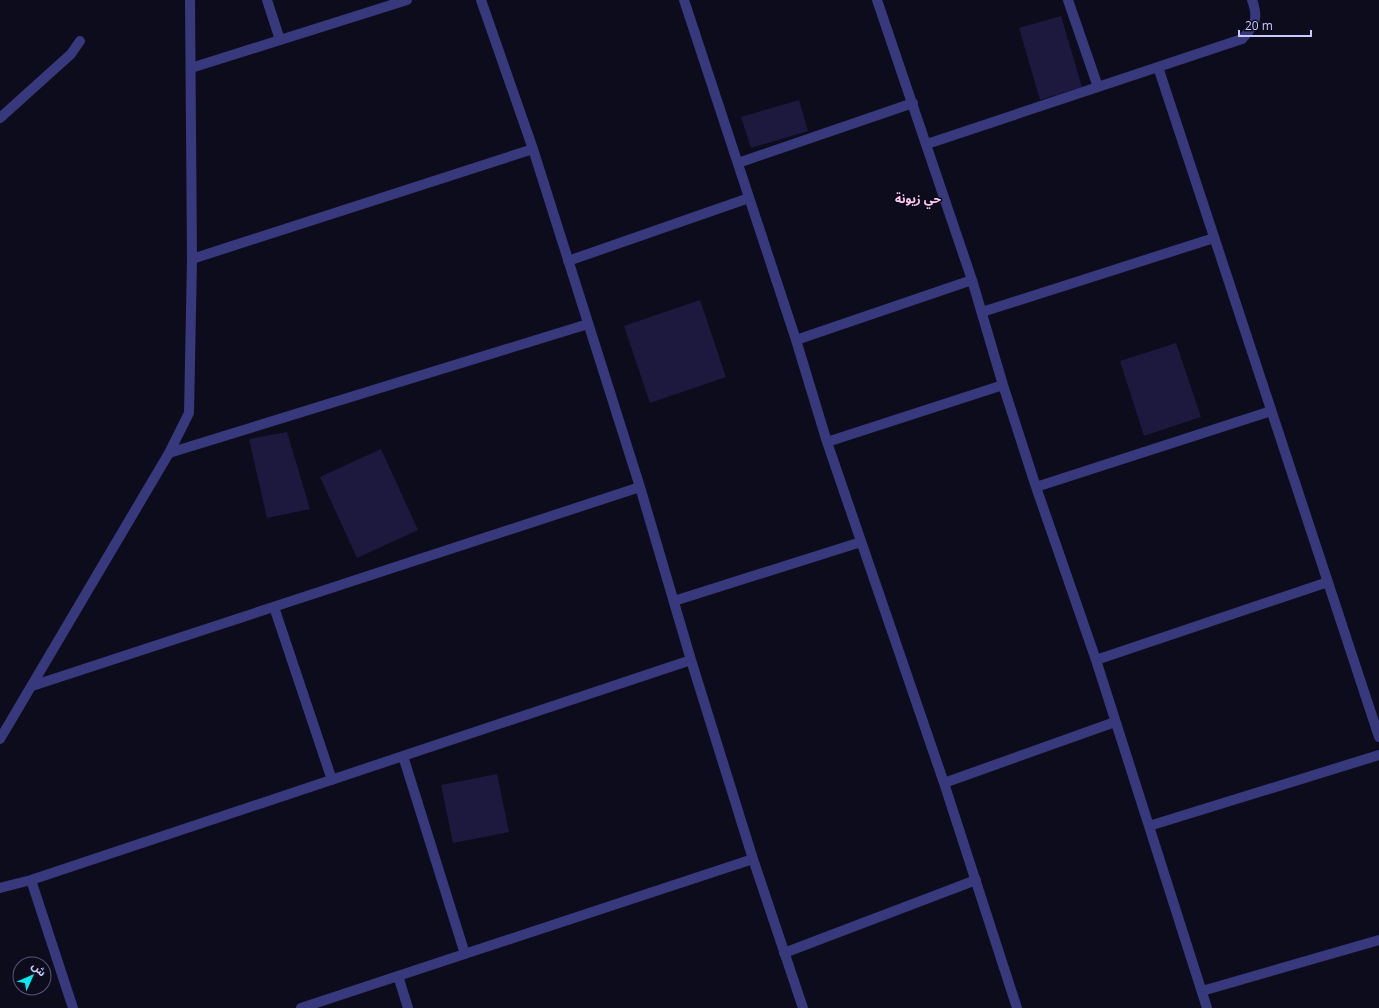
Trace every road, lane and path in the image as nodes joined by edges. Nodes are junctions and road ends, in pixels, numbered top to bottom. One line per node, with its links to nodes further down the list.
1 (190, 0): 12 (street)
2 (267, 0): 9 (street)
3 (407, 0): 9 (street)
4 (482, 0): 17 (street)
5 (684, 0): 18 (street)
6 (877, 0): 14 (street)
7 (1068, 0): 13 (street)
8 (1252, 0): 11 (street)
9 (280, 40): 12 (street)
10 (80, 42): 15 (street)
11 (1158, 67): 13 (street); 20 (street)
12 (191, 68): 21 (street)
13 (1098, 87): 16 (street)
14 (913, 103): 16 (street); 18 (street)
15 (0, 118)
16 (927, 144): 23 (street)
17 (533, 149): 21 (street); 22 (street)
18 (738, 163): 19 (street)
19 (749, 198): 22 (street); 26 (street)
20 (1214, 238): 24 (street); 28 (street)
21 (192, 259): 30 (street)
22 (568, 261): 25 (street)
23 (972, 280): 24 (street); 26 (street)
24 (982, 312): 27 (street)
25 (588, 324): 30 (street); 31 (street)
26 (796, 340): 29 (street)
27 (1003, 385): 29 (street); 32 (street)
28 (1271, 411): 32 (street); 34 (street)
29 (827, 442): 33 (street)
30 (169, 453): 39 (street)
31 (640, 487): 35 (street); 36 (street)
32 (1036, 487): 38 (street)
33 (861, 542): 35 (street); 46 (street)
34 (1328, 582): 38 (street); 41 (street)
35 (674, 601): 37 (street)
36 (274, 607): 39 (street); 45 (street)
37 (691, 660): 43 (street); 48 (street)
38 (1096, 660): 40 (street)
39 (32, 686): 42 (street)
40 (1115, 722): 46 (street); 47 (street)
41 (1379, 737)
42 (0, 739)
43 (403, 756): 45 (street); 54 (street)
44 (1379, 756): 47 (street)
45 (332, 780): 49 (street)
46 (944, 783): 50 (street)
47 (1149, 826): 56 (street)
48 (753, 859): 53 (street); 54 (street)
49 (31, 880): 51 (street); 57 (street)
50 (976, 880): 53 (street); 61 (street)
51 (0, 888)
52 (1379, 940): 56 (street)
53 (784, 953): 60 (street)
54 (465, 954): 55 (street)
55 (398, 976): 58 (street); 59 (street)
56 (1202, 991): 62 (street)
57 (73, 1008)
58 (301, 1008)
59 (408, 1008)
60 (803, 1008)
61 (1017, 1008)
62 (1207, 1008)

